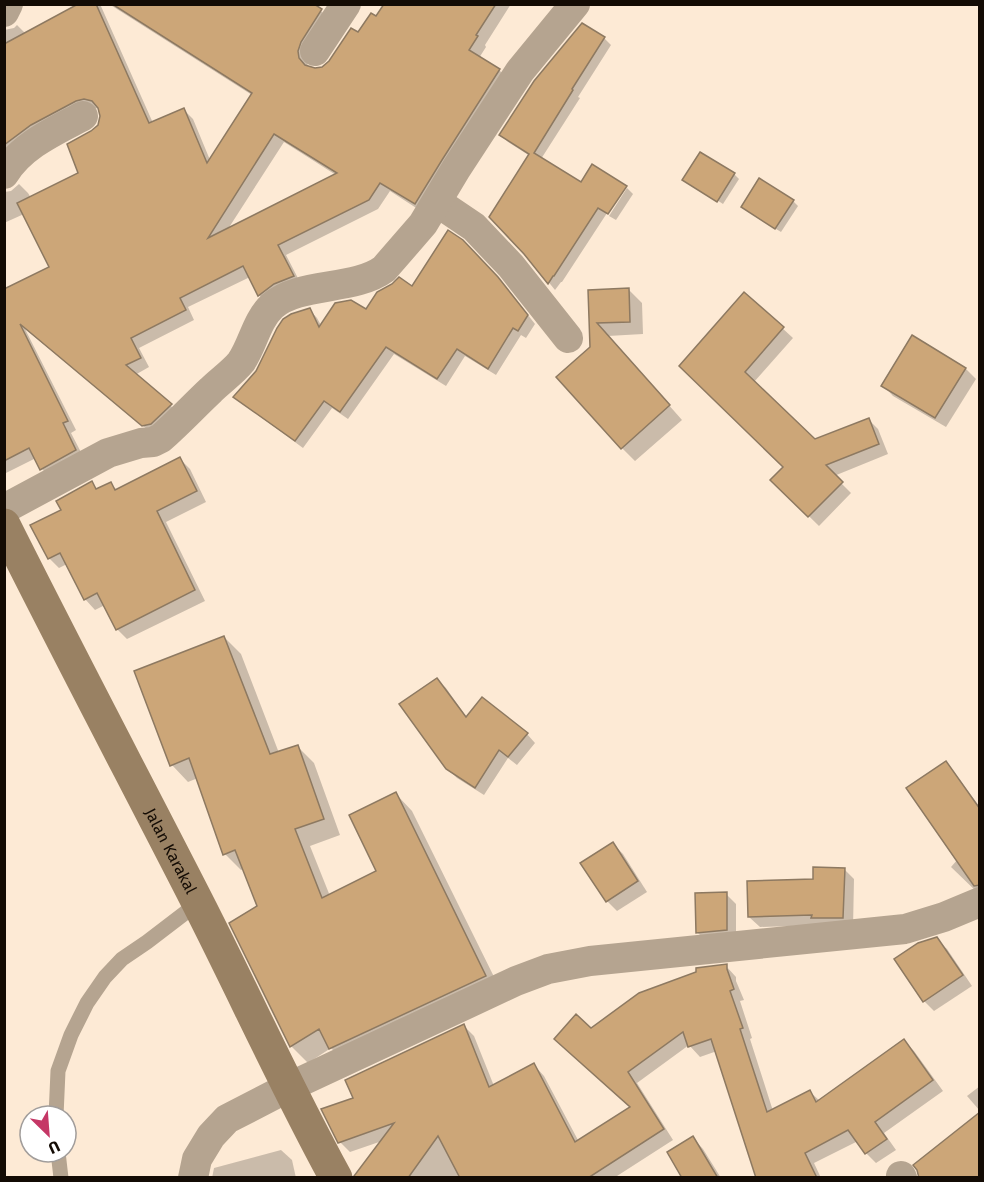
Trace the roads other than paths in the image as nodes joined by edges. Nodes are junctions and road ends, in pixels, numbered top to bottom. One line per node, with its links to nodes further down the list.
1 (8, 4): 4 (street)
2 (346, 4): 5 (street)
3 (574, 4): 8 (street)
4 (4, 12)
5 (315, 51)
6 (83, 116): 7 (street)
7 (4, 174)
8 (437, 202): 9 (street); 10 (street)
9 (568, 338)
10 (4, 509)
11 (4, 525): 13 (main road, Jalan Karakal)
12 (980, 902): 14 (street)
13 (198, 903): 14 (main road, Jalan Karakal); 15 (lane)
14 (289, 1087): 16 (street); 17 (main road, Jalan Karakal)
15 (57, 1104)
16 (193, 1178)
17 (336, 1178)

